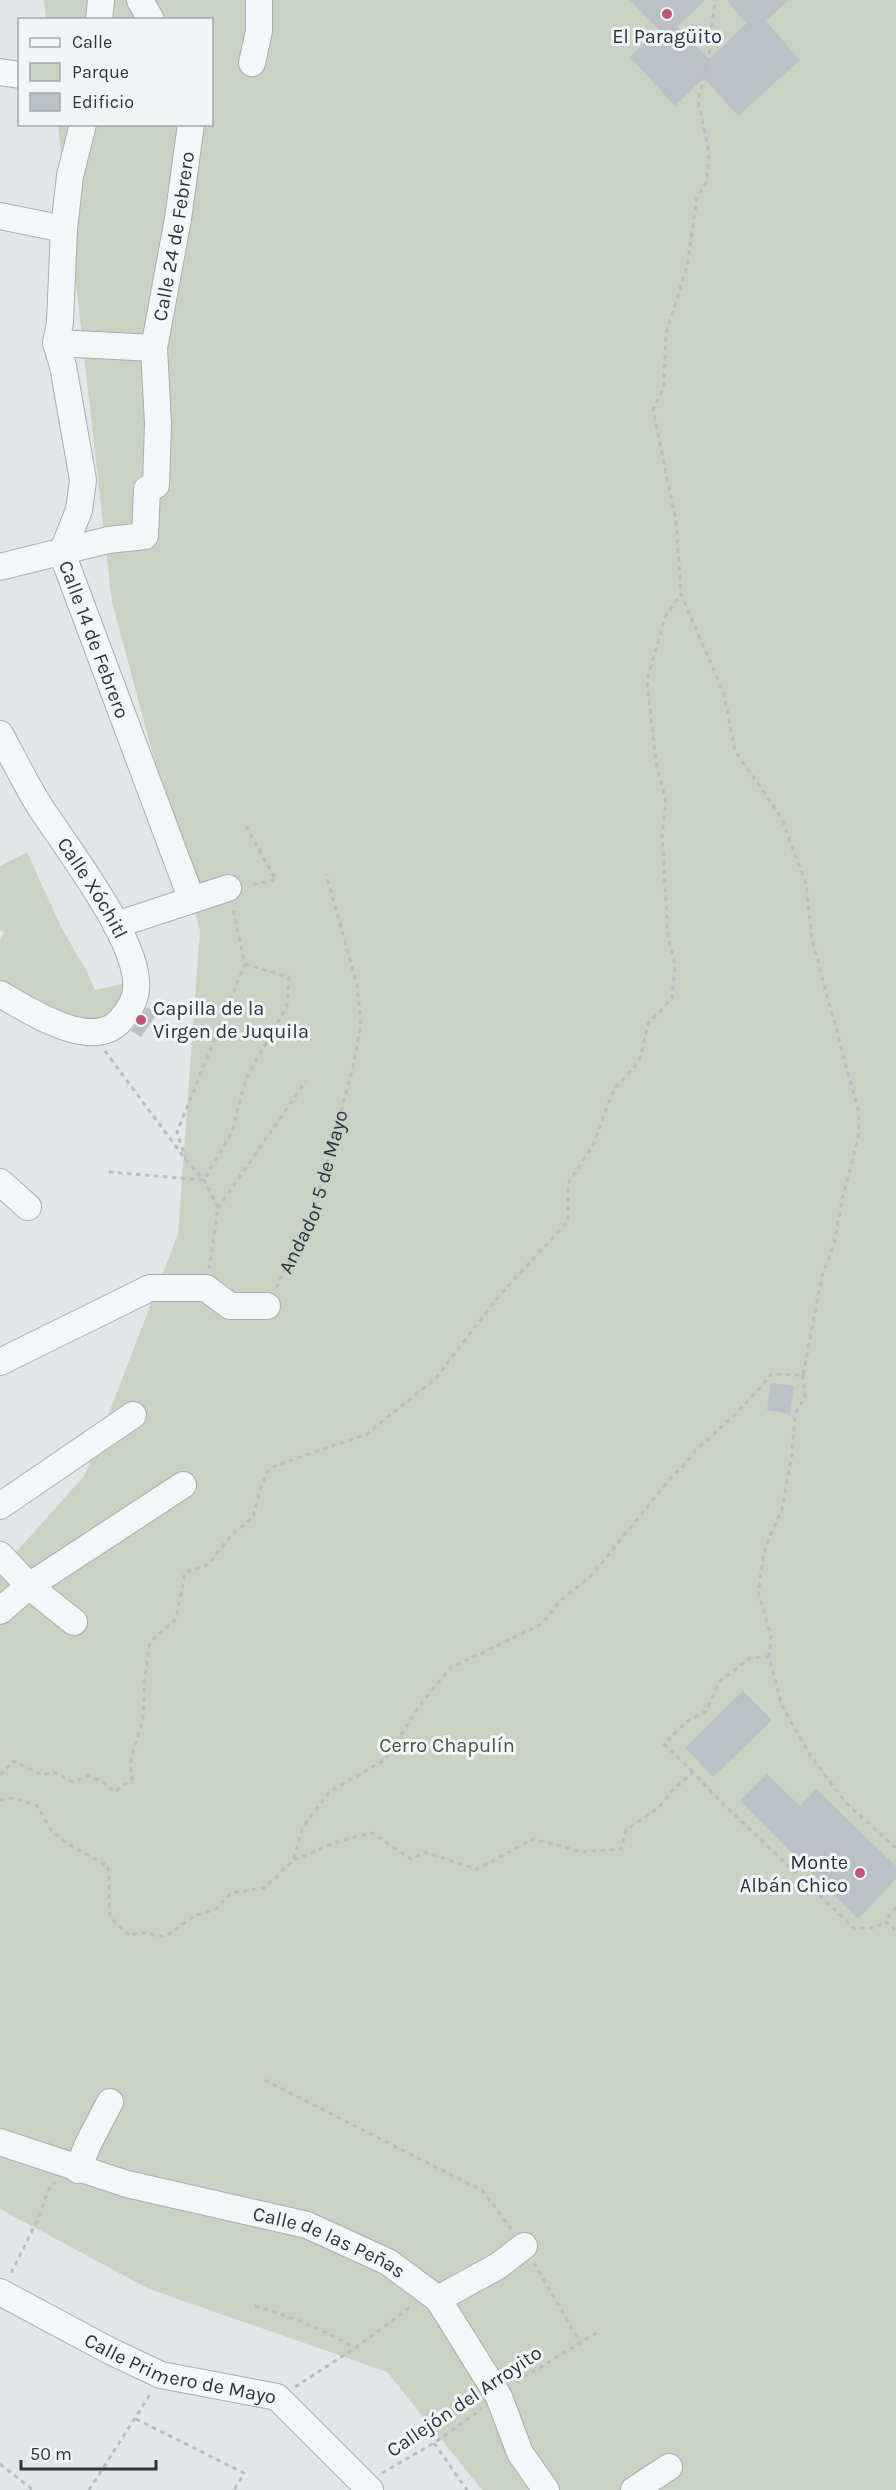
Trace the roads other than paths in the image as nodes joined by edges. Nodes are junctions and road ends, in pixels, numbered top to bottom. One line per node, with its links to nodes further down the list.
1 (101, 0): 4 (street)
2 (140, 0): 5 (street)
3 (259, 0): 6 (street)
4 (99, 18)
5 (150, 18)
6 (252, 63)
7 (0, 72): 8 (street)
8 (18, 75)
9 (82, 126): 12 (street, Calle 14 de Febrero)
10 (191, 126): 14 (street, Calle 24 de Febrero)
11 (0, 216): 12 (street)
12 (64, 230): 13 (street, Calle 14 de Febrero)
13 (56, 343): 14 (street); 15 (street, Calle 14 de Febrero)
14 (154, 348): 15 (street, Calle 24 de Febrero)
15 (63, 553): 16 (street); 19 (street, Calle 14 de Febrero)
16 (0, 567)
17 (0, 734): 20 (street, Calle Xóchitl)
18 (228, 888): 19 (street)
19 (190, 898): 20 (street)
20 (116, 925): 21 (street, Calle Xóchitl)
21 (0, 994)
22 (0, 1182): 23 (street)
23 (27, 1207)
24 (267, 1306): 25 (street)
25 (0, 1362)
26 (133, 1415): 28 (street)
27 (183, 1485): 30 (street)
28 (0, 1506)
29 (0, 1555): 30 (street)
30 (29, 1586): 31 (street); 32 (street)
31 (0, 1611)
32 (74, 1622)
33 (106, 2110): 35 (street)
34 (2, 2142): 35 (street, Calle de las Peñas)
35 (73, 2168): 38 (street, Calle de las Peñas)
36 (524, 2246): 38 (street)
37 (1, 2292): 40 (street, Calle Primero de Mayo)
38 (438, 2299): 41 (street, Calle de las Peñas)
39 (669, 2467): 42 (street)
40 (367, 2487)
41 (546, 2490)
42 (634, 2490)

